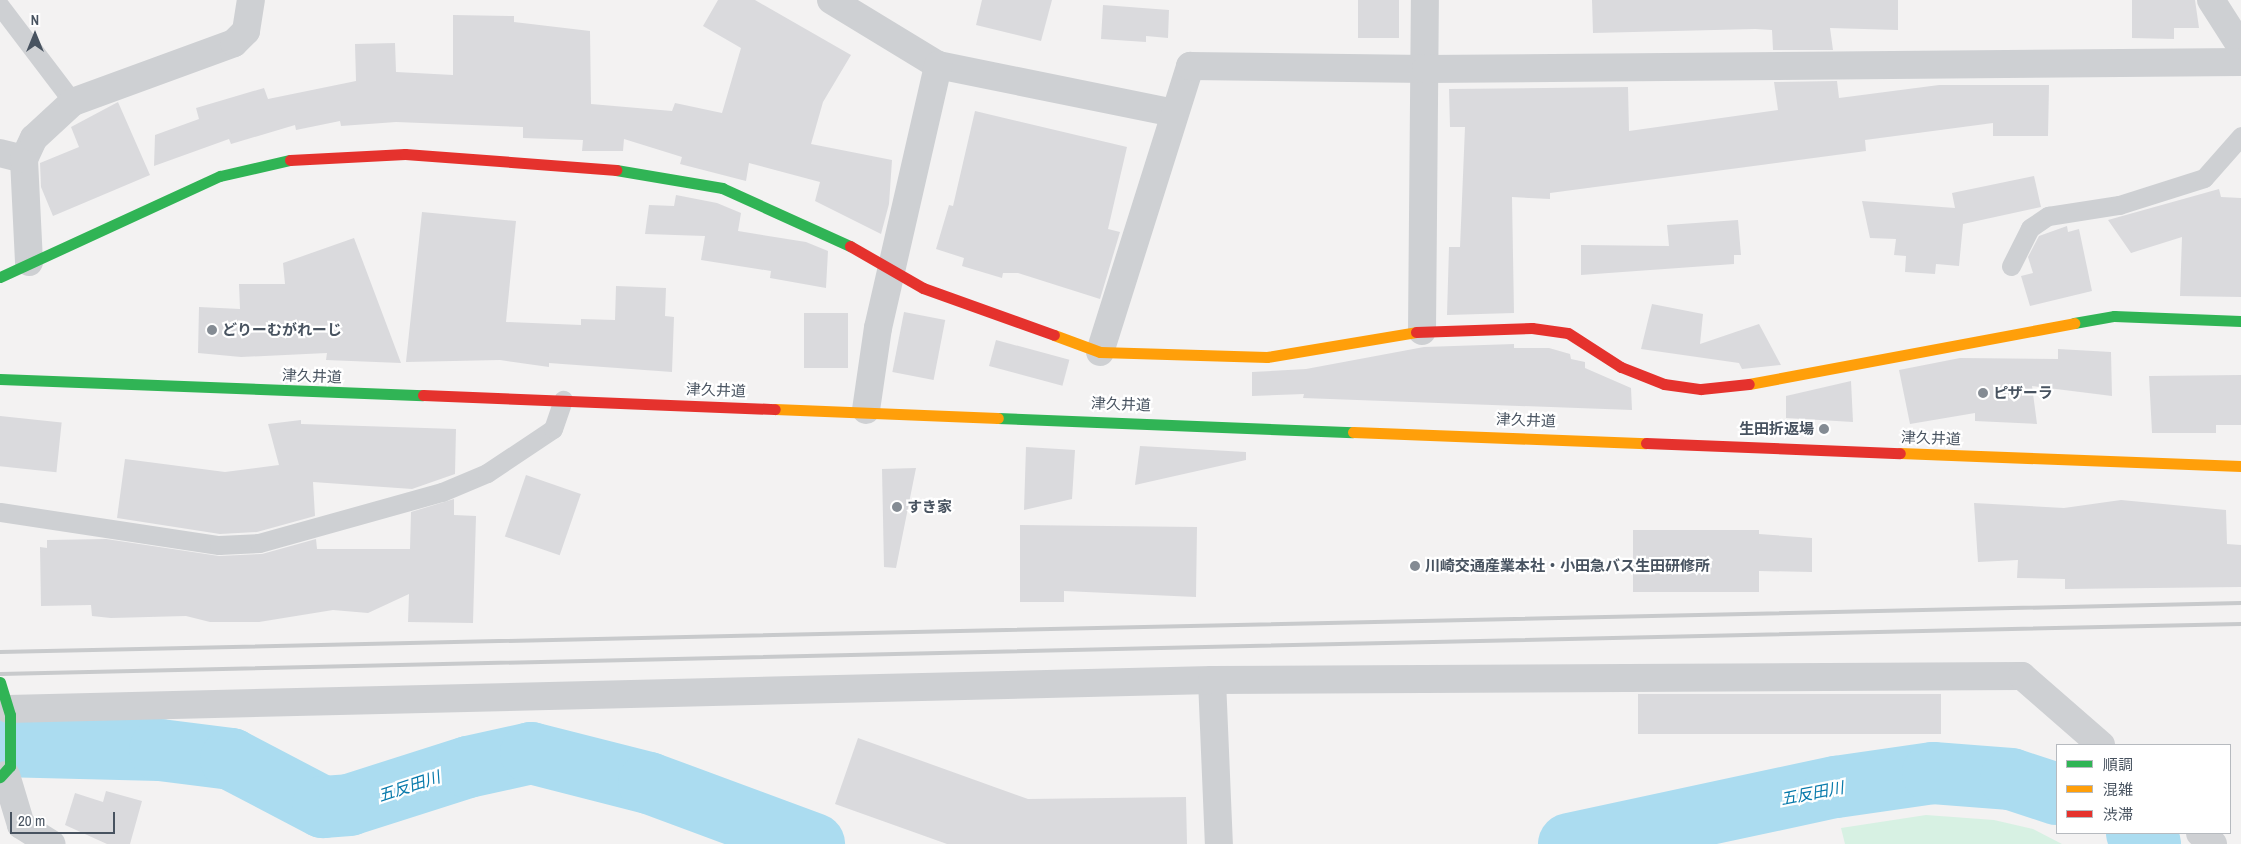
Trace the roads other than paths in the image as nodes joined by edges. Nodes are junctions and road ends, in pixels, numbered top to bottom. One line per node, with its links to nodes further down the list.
1 (252, 0): 10 (street)
2 (831, 0): 8 (street)
3 (1425, 0): 9 (street)
4 (2211, 0): 6 (street)
5 (0, 6): 10 (lane)
6 (2241, 47)
7 (2241, 62): 9 (street)
8 (938, 65): 11 (street); 16 (street)
9 (1426, 69): 11 (street); 19 (street)
10 (73, 102): 13 (street)
11 (1174, 113): 20 (street)
12 (2241, 136): 15 (lane)
13 (12, 156): 14 (street)
14 (29, 262): 16 (street); 17 (street)
15 (2011, 266)
16 (891, 273): 20 (street); 23 (street)
17 (0, 277)
18 (2241, 321): 19 (street)
19 (1422, 331): 20 (street)
20 (1100, 352)
21 (0, 379): 22 (street, 津久井道)
22 (564, 400): 23 (street, 津久井道); 25 (lane)
23 (866, 410): 24 (street, 津久井道)
24 (2241, 466)
25 (0, 512)
26 (1212, 680): 28 (street); 29 (street); 33 (street)
27 (0, 682): 28 (street)
28 (9, 712): 30 (street)
29 (2100, 744)
30 (5, 773): 32 (street)
31 (2201, 834): 34 (street)
32 (51, 844)
33 (1219, 844)
34 (2213, 844)

